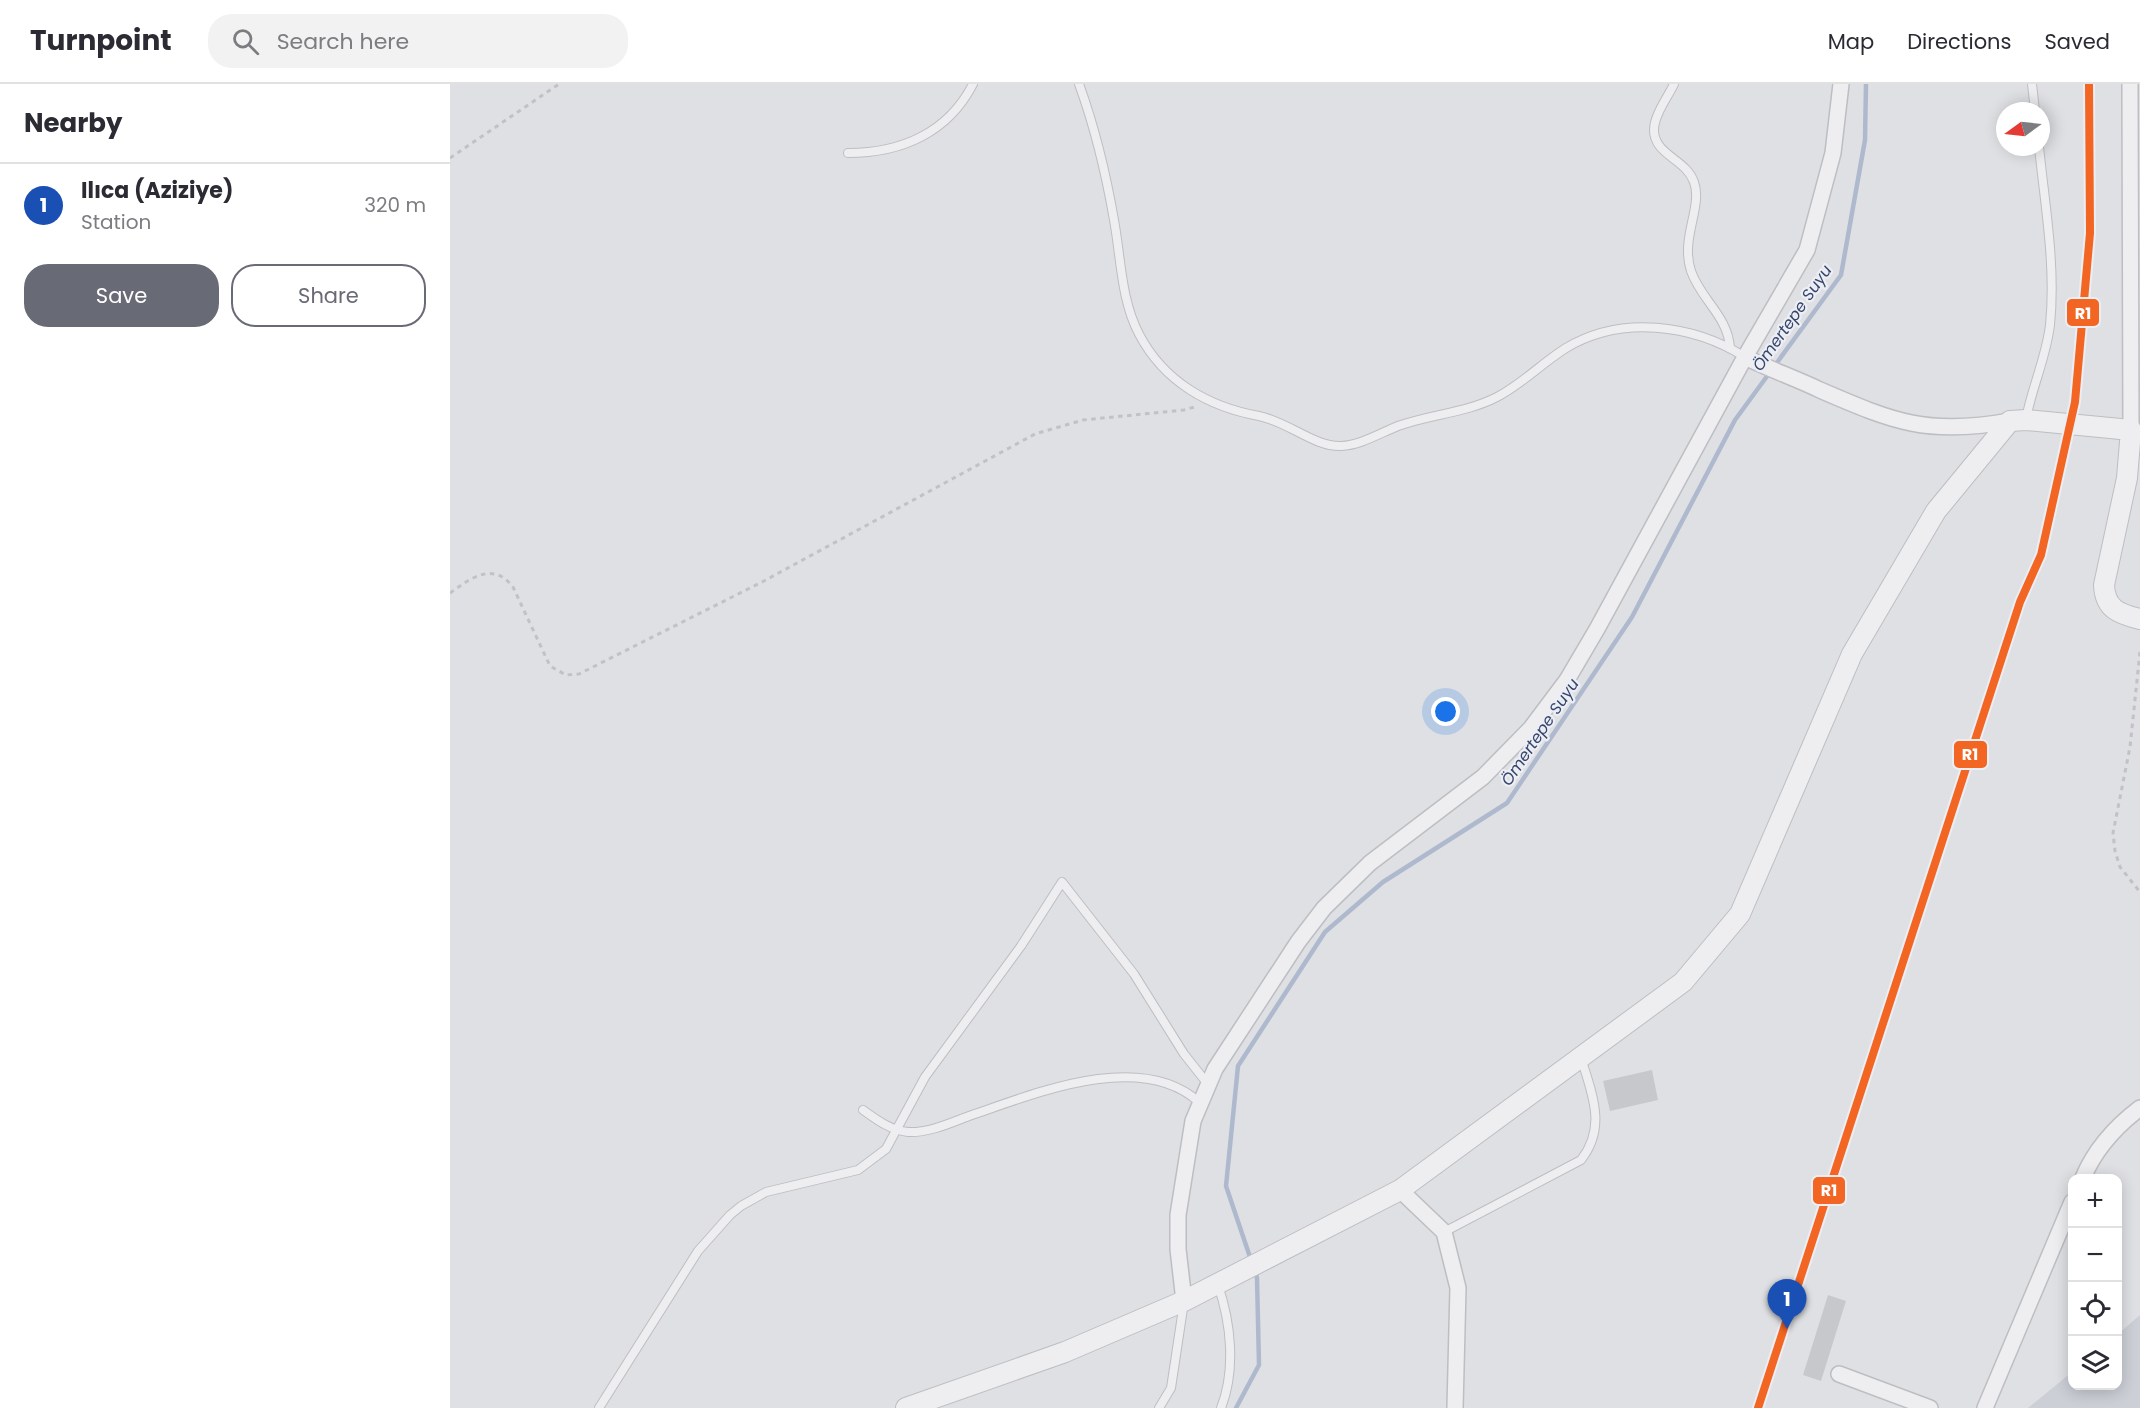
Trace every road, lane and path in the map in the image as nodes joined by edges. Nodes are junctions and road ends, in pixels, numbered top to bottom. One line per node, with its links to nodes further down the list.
1 (559, 84): 11 (path)
2 (973, 84): 9 (lane)
3 (1079, 84): 15 (lane)
4 (1674, 84): 13 (lane)
5 (1841, 84): 14 (street)
6 (2032, 84): 8 (lane)
7 (2130, 84): 12 (street)
8 (2034, 102)
9 (848, 153)
10 (2040, 156): 16 (lane)
11 (450, 158)
12 (2136, 310): 17 (street)
13 (1730, 348): 14 (lane); 15 (lane)
14 (1745, 357): 16 (street); 23 (street)
15 (1209, 402): 18 (path)
16 (2018, 421): 17 (street); 22 (street)
17 (2131, 430): 19 (street)
18 (450, 593)
19 (2140, 619)
20 (2140, 652): 21 (path)
21 (2140, 892)
22 (1581, 1057): 29 (street); 31 (lane)
23 (1207, 1083): 24 (street); 27 (lane)
24 (1199, 1102): 27 (lane); 33 (street)
25 (2140, 1108): 28 (street)
26 (863, 1110): 27 (lane)
27 (898, 1130): 35 (lane)
28 (2084, 1174)
29 (1400, 1190): 31 (street); 32 (street)
30 (2068, 1214): 41 (street)
31 (1444, 1232): 39 (street)
32 (1221, 1282): 33 (street); 38 (lane)
33 (1184, 1301): 36 (street); 37 (lane)
34 (1839, 1374): 40 (street)
35 (599, 1408)
36 (906, 1408)
37 (1159, 1408)
38 (1221, 1408)
39 (1455, 1408)
40 (1930, 1408)
41 (1985, 1408)

